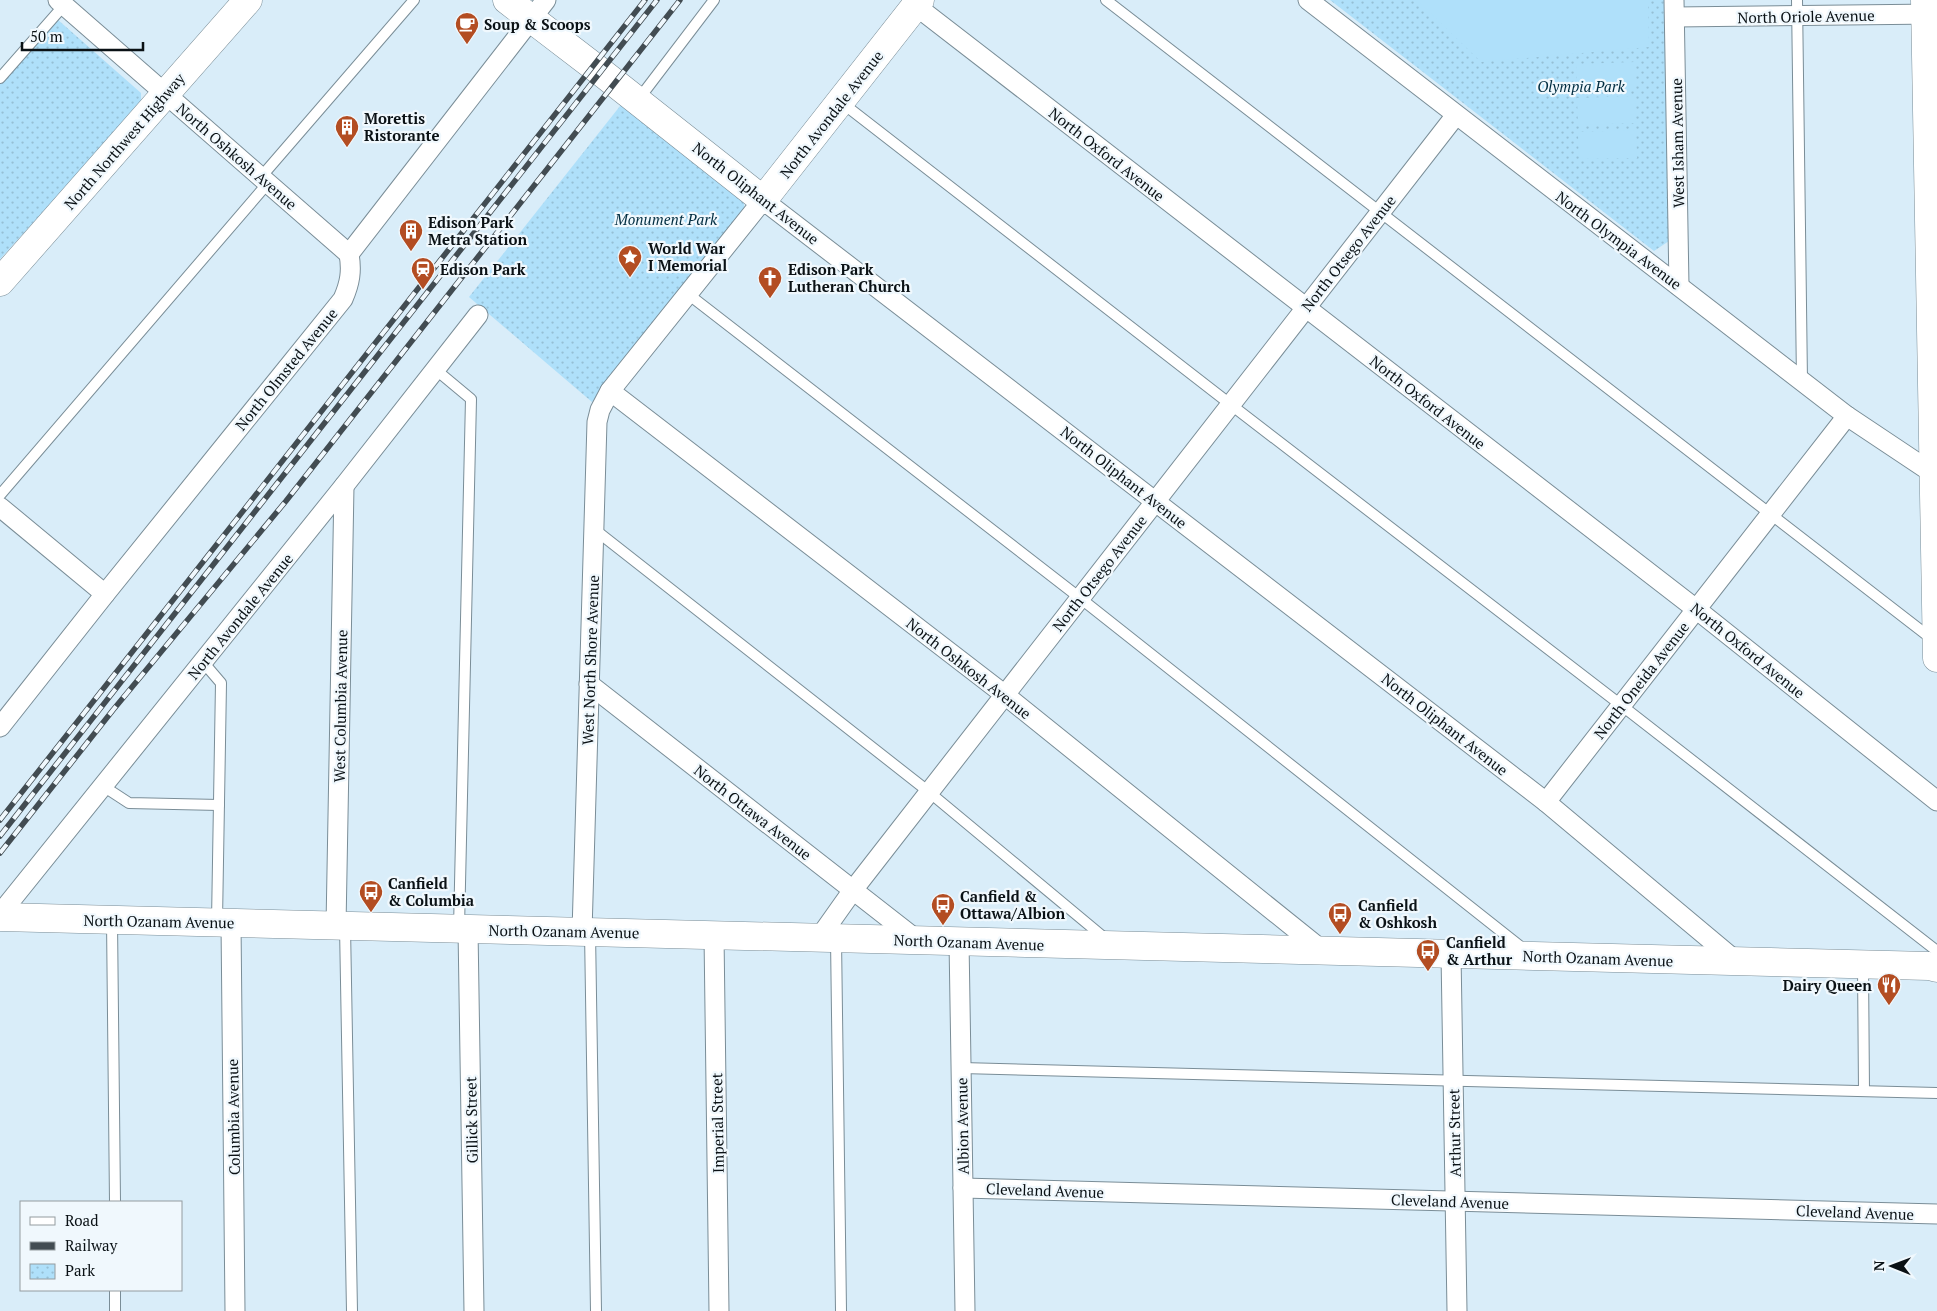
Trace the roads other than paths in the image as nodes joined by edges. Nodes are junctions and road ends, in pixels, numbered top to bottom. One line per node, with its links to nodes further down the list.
1 (248, 0): 14 (street, North Northwest Highway)
2 (414, 0): 18 (lane)
3 (506, 0): 11 (street, North Oliphant Avenue)
4 (714, 0): 15 (lane)
5 (1106, 0): 20 (lane)
6 (1308, 0): 17 (street, North Olympia Avenue)
7 (63, 2): 13 (lane); 14 (street, North Oshkosh Avenue)
8 (918, 3): 16 (street, North Avondale Avenue); 25 (street, North Oxford Avenue)
9 (1674, 8): 10 (street, North Oriole Avenue); 23 (street, West Isham Avenue)
10 (1797, 8): 12 (street, North Oriole Avenue); 28 (lane)
11 (538, 10): 15 (street, North Oliphant Avenue); 21 (street)
12 (1929, 10): 32 (street)
13 (0, 78)
14 (165, 94): 18 (street, North Oshkosh Avenue); 22 (street, North Northwest Highway)
15 (637, 100): 19 (street, North Oliphant Avenue)
16 (841, 102): 19 (street, North Avondale Avenue); 30 (lane)
17 (1456, 115): 20 (street, North Otsego Avenue); 23 (street, North Olympia Avenue)
18 (264, 180): 21 (street, North Oshkosh Avenue); 34 (lane)
19 (764, 200): 24 (street, North Avondale Avenue); 35 (street, North Oliphant Avenue)
20 (1380, 212): 25 (street, North Otsego Avenue); 37 (lane)
21 (349, 254): 39 (street, North Olmsted Avenue)
22 (1, 280)
23 (1679, 286): 28 (street, North Olympia Avenue)
24 (688, 294): 29 (street, North Avondale Avenue); 40 (lane)
25 (1306, 308): 30 (street, North Otsego Avenue); 41 (street, North Oxford Avenue)
26 (478, 315): 27 (street, North Avondale Avenue)
27 (435, 369): 33 (street, North Avondale Avenue); 59 (lane)
28 (1802, 381): 31 (street, North Olympia Avenue)
29 (610, 390): 38 (street, West North Shore Avenue); 46 (street, North Oshkosh Avenue)
30 (1230, 404): 35 (street, North Otsego Avenue); 47 (lane)
31 (1847, 416): 32 (street, North Olympia Avenue); 37 (street, North Oneida Avenue)
32 (1935, 475): 42 (street)
33 (344, 486): 44 (street, North Avondale Avenue); 58 (street, West Columbia Avenue)
34 (0, 495)
35 (1155, 501): 40 (street, North Otsego Avenue); 52 (street, North Oliphant Avenue)
36 (0, 508): 39 (street)
37 (1771, 514): 41 (street, North Oneida Avenue); 42 (lane)
38 (594, 529): 45 (street, West North Shore Avenue); 50 (lane)
39 (105, 594): 48 (street, North Olmsted Avenue)
40 (1080, 598): 46 (street, North Otsego Avenue); 69 (lane)
41 (1696, 608): 47 (street, North Oneida Avenue); 51 (street, North Oxford Avenue)
42 (1937, 642): 43 (street)
43 (1937, 658)
44 (202, 662): 49 (street, North Avondale Avenue); 53 (lane)
45 (589, 684): 54 (street, North Ottawa Avenue); 60 (street, West North Shore Avenue)
46 (1005, 694): 50 (street, North Otsego Avenue); 66 (street, North Oshkosh Avenue)
47 (1621, 705): 52 (street, North Oneida Avenue); 67 (lane)
48 (0, 727)
49 (104, 786): 53 (lane); 55 (street, North Avondale Avenue)
50 (929, 792): 54 (street, North Otsego Avenue); 65 (lane)
51 (1937, 801)
52 (1546, 802): 70 (street, North Oliphant Avenue)
53 (219, 805): 57 (lane)
54 (853, 890): 62 (street, North Otsego Avenue); 63 (street, North Ottawa Avenue)
55 (0, 916): 56 (street, North Ozanam Avenue)
56 (112, 920): 57 (street, North Ozanam Avenue); 78 (lane)
57 (224, 923): 58 (street, North Ozanam Avenue); 83 (street, Columbia Avenue)
58 (341, 926): 59 (street, North Ozanam Avenue); 84 (lane)
59 (464, 929): 60 (street, North Ozanam Avenue); 85 (street, Gillick Street)
60 (586, 932): 61 (street, North Ozanam Avenue); 86 (lane)
61 (714, 935): 62 (street, North Ozanam Avenue); 87 (street, Imperial Street)
62 (827, 938): 63 (street, North Ozanam Avenue); 88 (lane)
63 (917, 940): 64 (street, North Ozanam Avenue)
64 (960, 941): 65 (street, North Ozanam Avenue); 73 (street, Albion Avenue)
65 (1114, 946): 66 (street, North Ozanam Avenue)
66 (1323, 951): 68 (street, North Ozanam Avenue)
67 (1937, 951)
68 (1452, 954): 69 (street, North Ozanam Avenue); 74 (street, Arthur Street)
69 (1533, 956): 70 (street, North Ozanam Avenue)
70 (1736, 962): 71 (street, North Ozanam Avenue)
71 (1863, 965): 72 (street, North Ozanam Avenue); 75 (lane)
72 (1937, 968)
73 (962, 1068): 74 (lane); 77 (street, Albion Avenue)
74 (1454, 1080): 75 (lane); 79 (street, Arthur Street)
75 (1864, 1091): 76 (lane)
76 (1937, 1093)
77 (963, 1188): 79 (street, Cleveland Avenue); 89 (street, Albion Avenue)
78 (114, 1201)
79 (1456, 1201): 80 (street, Cleveland Avenue); 90 (street, Arthur Street)
80 (1937, 1214)
81 (115, 1291): 82 (lane)
82 (115, 1311)
83 (236, 1311)
84 (352, 1311)
85 (474, 1311)
86 (596, 1311)
87 (719, 1311)
88 (841, 1311)
89 (965, 1311)
90 (1457, 1311)

